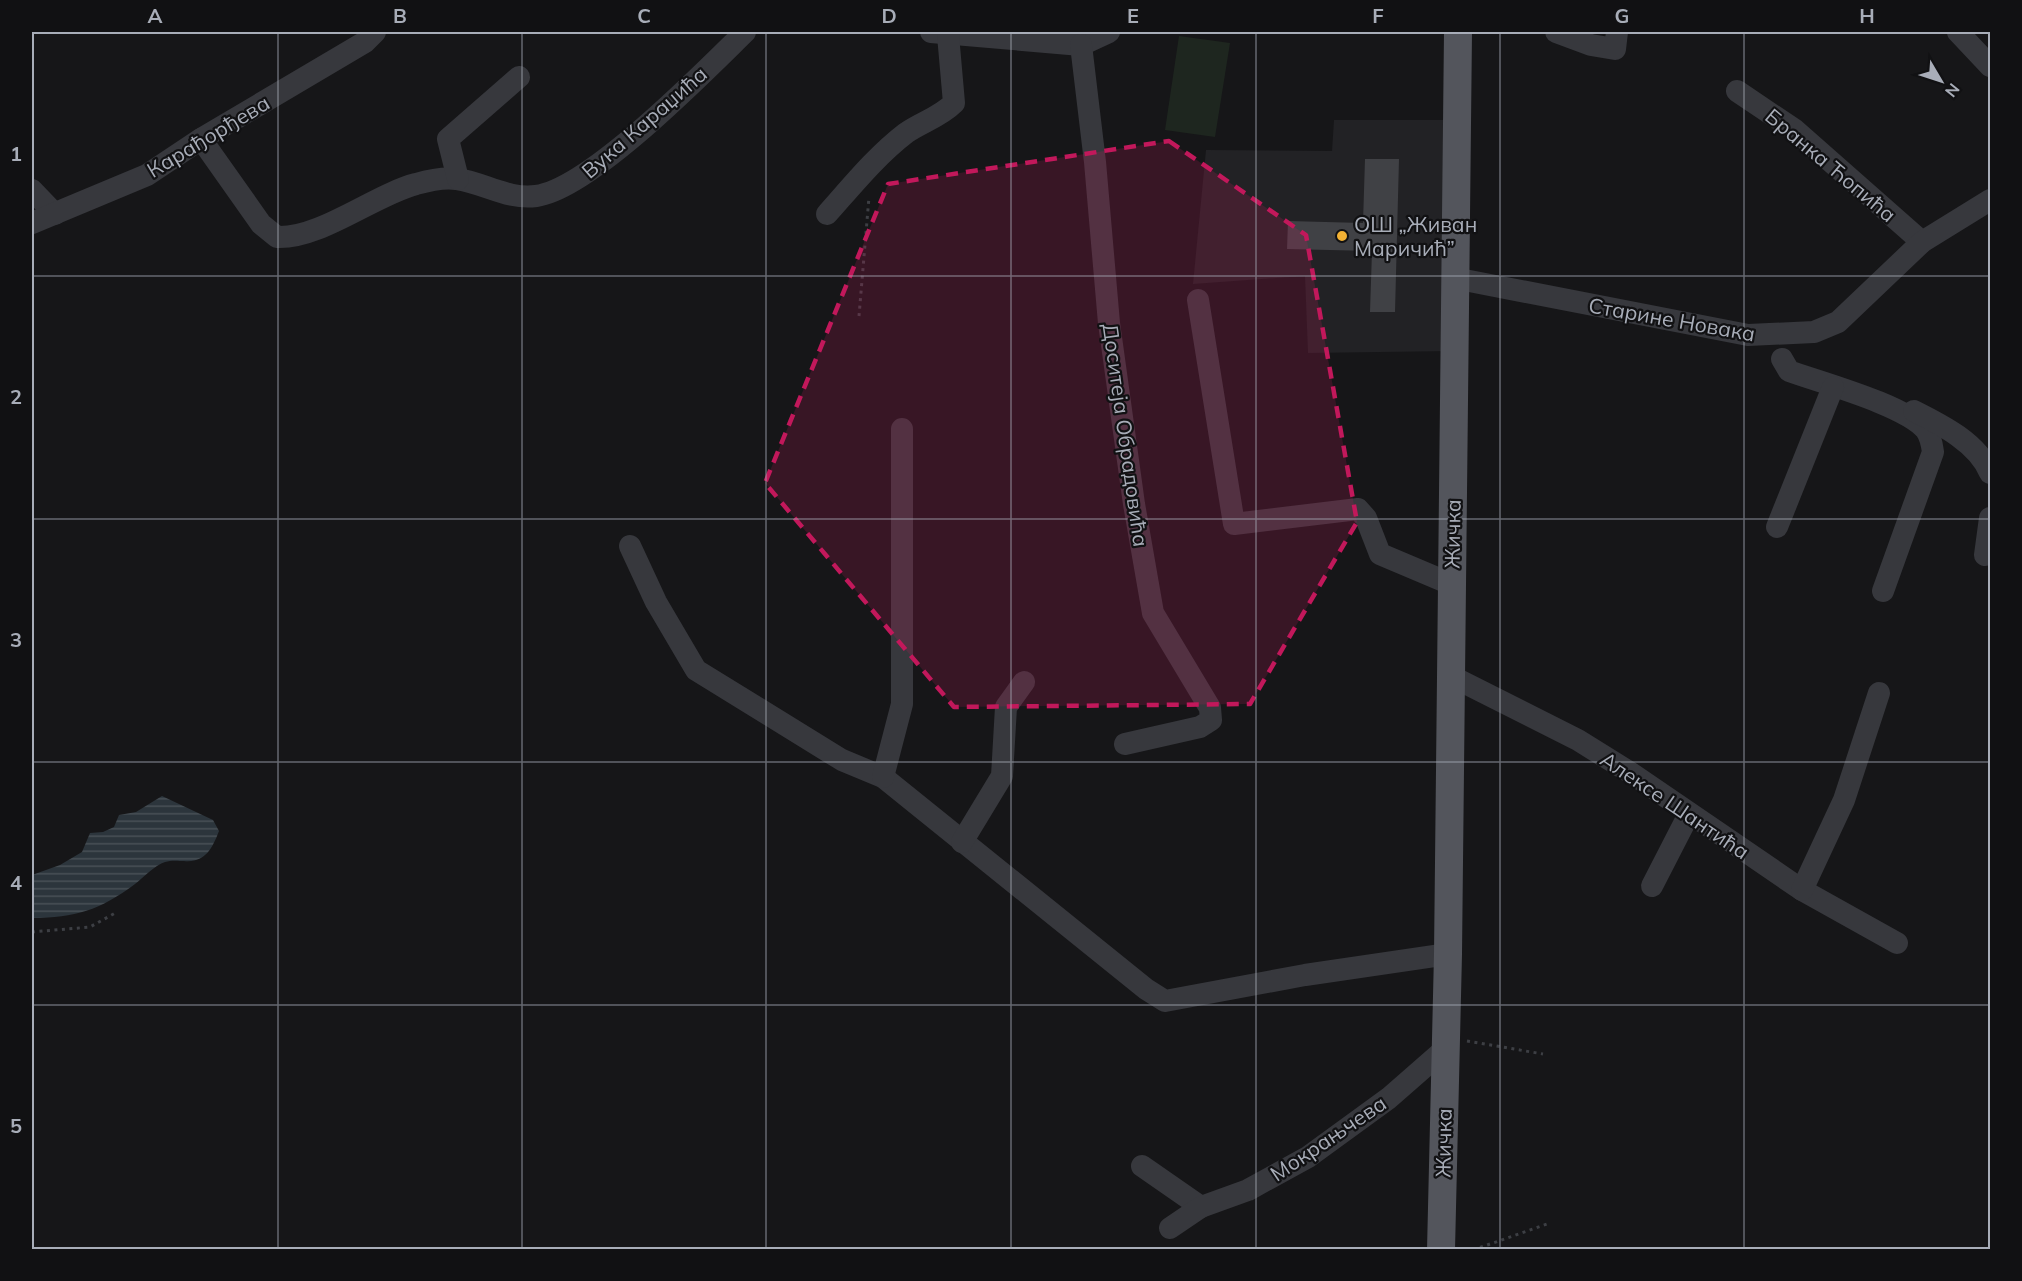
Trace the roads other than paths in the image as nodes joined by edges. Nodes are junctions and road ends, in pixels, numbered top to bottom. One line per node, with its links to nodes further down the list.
1 (375, 32): 13 (street, Карађорђева)
2 (745, 32): 14 (street, Вука Караџића)
3 (1109, 32): 9 (street)
4 (1458, 32): 21 (main road, Жичка)
5 (1556, 32): 6 (street)
6 (1617, 32)
7 (1958, 32): 10 (street)
8 (940, 33): 9 (street); 18 (street)
9 (1081, 45): 37 (street, Доситеја Обрадовића)
10 (1990, 66)
11 (519, 77): 14 (street)
12 (1737, 91): 20 (street, Бранка Ћопића)
13 (201, 139): 14 (street, Вука Караџића); 17 (street, Карађорђева)
14 (458, 179)
15 (32, 190): 17 (street)
16 (1990, 200): 20 (street, Старине Новака)
17 (55, 214): 19 (street, Карађорђева)
18 (827, 214)
19 (32, 223)
20 (1922, 242): 23 (street, Старине Новака)
21 (1454, 278): 23 (street, Старине Новака); 32 (main road, Жичка)
22 (1198, 300): 32 (street)
23 (1702, 327): 24 (street)
24 (1782, 359): 25 (street); 27 (street)
25 (1833, 387): 29 (street); 33 (street)
26 (902, 429): 38 (street)
27 (1990, 473)
28 (1990, 518): 31 (street)
29 (1777, 527)
30 (630, 546): 38 (street)
31 (1985, 555)
32 (1451, 584): 34 (main road, Жичка)
33 (1883, 591)
34 (1449, 675): 39 (street, Алексе Шантића); 44 (main road, Жичка)
35 (1024, 682): 40 (street)
36 (1879, 693): 42 (street)
37 (1125, 744)
38 (883, 777): 40 (street)
39 (1689, 813): 41 (street); 42 (street, Алексе Шантића)
40 (962, 842): 44 (street)
41 (1652, 886)
42 (1802, 890): 43 (street, Алексе Шантића)
43 (1897, 943)
44 (1448, 954): 45 (main road, Жичка)
45 (1445, 1043): 47 (street, Мокрањчева); 49 (main road, Жичка)
46 (1142, 1166): 47 (street)
47 (1202, 1207): 48 (street, Мокрањчева)
48 (1170, 1228)
49 (1441, 1250)

